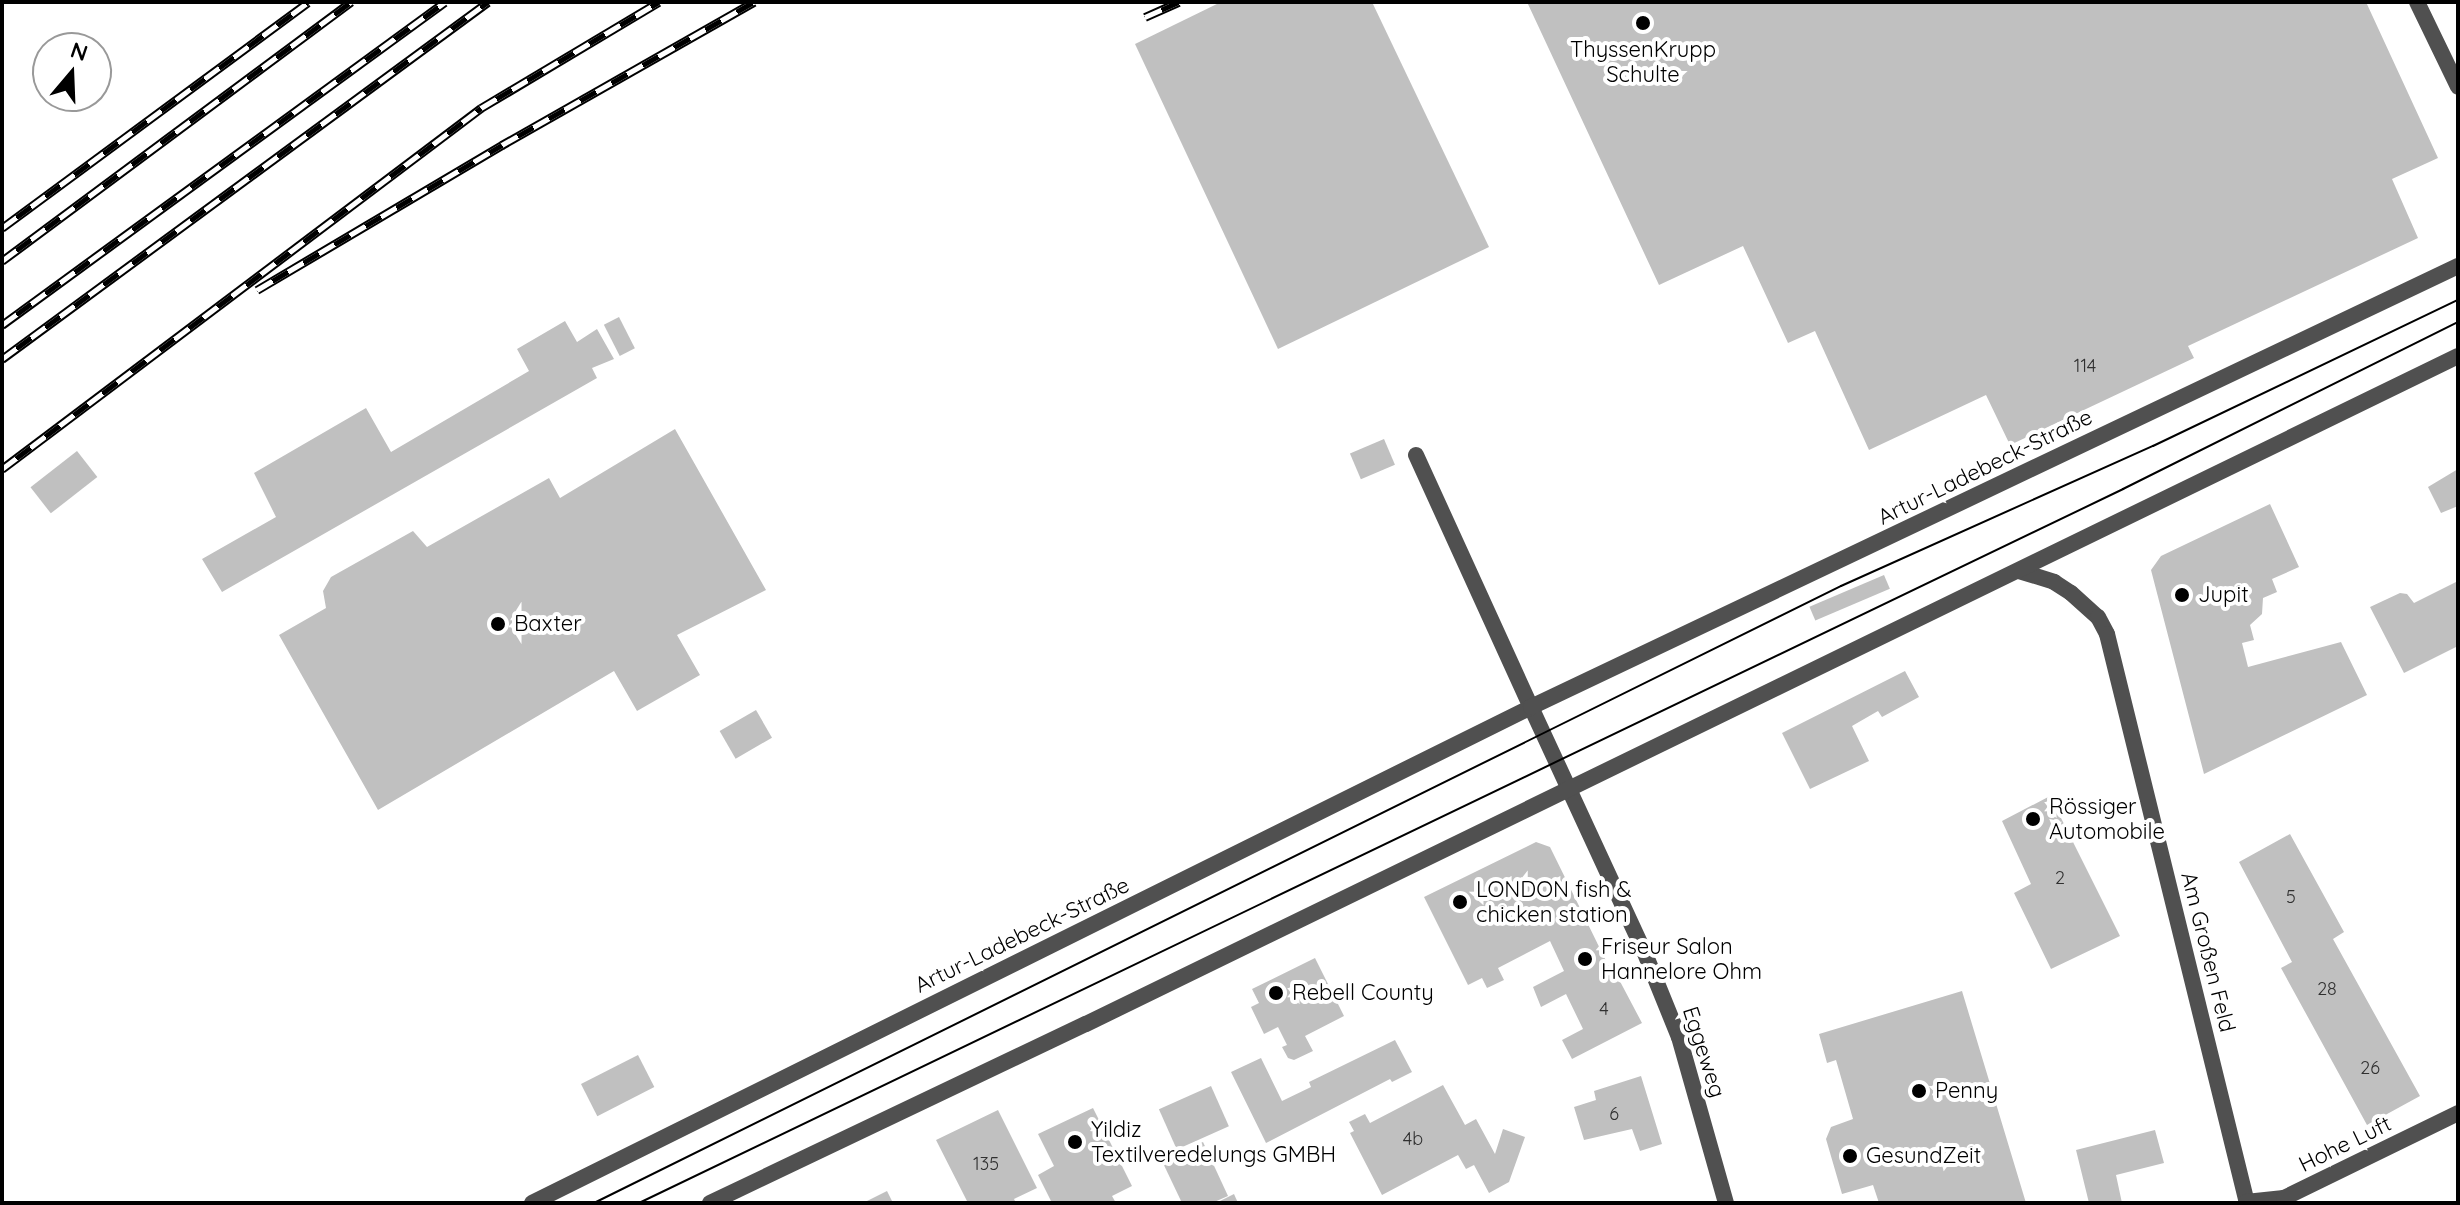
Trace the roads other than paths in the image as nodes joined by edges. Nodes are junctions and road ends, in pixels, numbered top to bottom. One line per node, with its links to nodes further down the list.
1 (2417, 2): 2 (street)
2 (2458, 87)
3 (2458, 266): 7 (street, Artur-Ladebeck-Straße)
4 (2458, 356): 6 (street)
5 (1416, 455): 7 (street)
6 (2019, 571): 8 (street); 10 (street, Am Großen Feld)
7 (1531, 707): 8 (street); 11 (street, Artur-Ladebeck-Straße)
8 (1569, 788): 12 (street); 13 (street, Eggeweg)
9 (2458, 1113): 10 (street, Hohe Luft)
10 (2247, 1202)
11 (532, 1203)
12 (710, 1203)
13 (1726, 1203)

